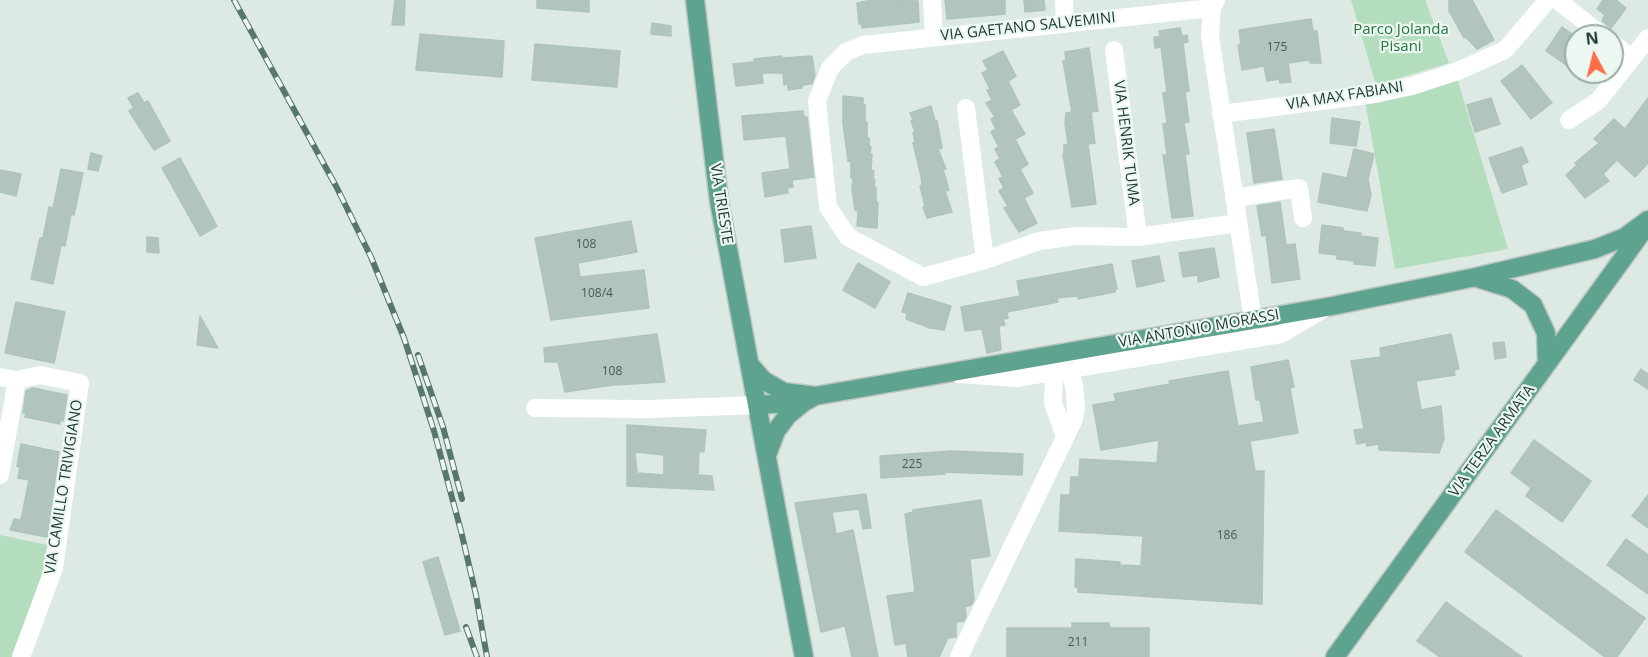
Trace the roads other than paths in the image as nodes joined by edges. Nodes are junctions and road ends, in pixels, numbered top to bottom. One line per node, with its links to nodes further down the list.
1 (695, 0): 27 (main road, VIA TRIESTE)
2 (932, 0): 9 (street)
3 (1064, 0): 7 (street)
4 (1548, 0): 15 (street, VIA MAX FABIANI)
5 (1557, 0): 8 (street)
6 (1214, 4): 7 (street, VIA GAETANO SALVEMINI); 15 (street)
7 (1065, 23): 9 (street, VIA GAETANO SALVEMINI)
8 (1588, 24)
9 (934, 37): 22 (street, VIA GAETANO SALVEMINI)
10 (1648, 38): 13 (street)
11 (1113, 50): 21 (street, VIA HENRIK TUMA)
12 (1624, 52): 13 (street)
13 (1632, 58): 16 (street)
14 (966, 108): 22 (street)
15 (1221, 114): 17 (street)
16 (1569, 120)
17 (1234, 198): 18 (street); 20 (street)
18 (1303, 218)
19 (1648, 222): 23 (main road, VIA ANTONIO MORASSI); 26 (main road, VIA TERZA ARMATA)
20 (1238, 223): 21 (street); 25 (street)
21 (1138, 237): 22 (street)
22 (985, 260)
23 (1476, 277): 24 (main road, VIA ANTONIO MORASSI); 26 (main road)
24 (1327, 307): 25 (main road, VIA ANTONIO MORASSI); 28 (street)
25 (1253, 320): 29 (main road, VIA ANTONIO MORASSI)
26 (1547, 363): 39 (main road, VIA TERZA ARMATA)
27 (750, 365): 31 (main road, VIA ANTONIO MORASSI); 32 (main road, VIA TRIESTE)
28 (1061, 371): 29 (street); 38 (street)
29 (944, 373): 31 (main road, VIA ANTONIO MORASSI)
30 (8, 379): 35 (street); 36 (street, VIA CAMILLO TRIVIGIANO)
31 (810, 399): 32 (main road); 34 (main road)
32 (758, 405): 33 (street); 34 (main road, VIA TRIESTE)
33 (535, 408)
34 (766, 456): 37 (main road, VIA TRIESTE)
35 (0, 475)
36 (21, 657)
37 (804, 657)
38 (959, 657)
39 (1335, 657)

